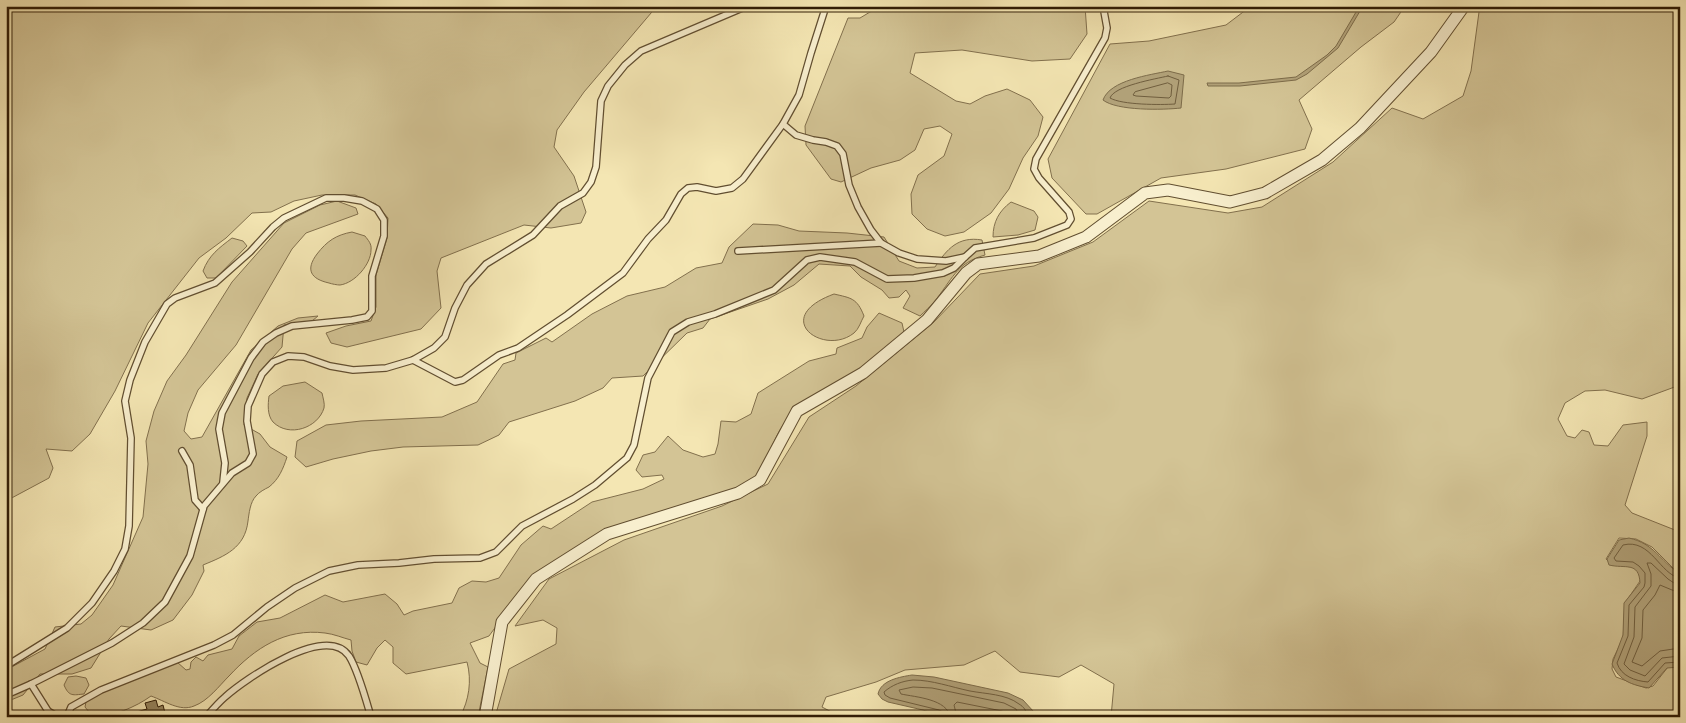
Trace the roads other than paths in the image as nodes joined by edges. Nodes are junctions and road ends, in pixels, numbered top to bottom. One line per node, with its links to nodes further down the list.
1 (747, 6): 9 (lane)
2 (826, 6): 5 (lane)
3 (1103, 6): 8 (lane)
4 (1464, 6): 22 (street)
5 (783, 124): 6 (lane); 9 (lane)
6 (881, 243): 7 (lane); 8 (lane)
7 (738, 251)
8 (965, 257): 19 (lane)
9 (413, 360): 12 (lane)
10 (182, 452): 14 (lane)
11 (225, 463): 12 (lane); 13 (lane); 15 (lane)
12 (240, 468): 13 (lane)
13 (222, 484): 14 (lane)
14 (203, 509): 16 (lane)
15 (6, 666)
16 (31, 684): 17 (lane); 18 (lane)
17 (6, 694)
18 (58, 717)
19 (68, 717)
20 (206, 717): 21 (lane)
21 (371, 717)
22 (486, 717)

